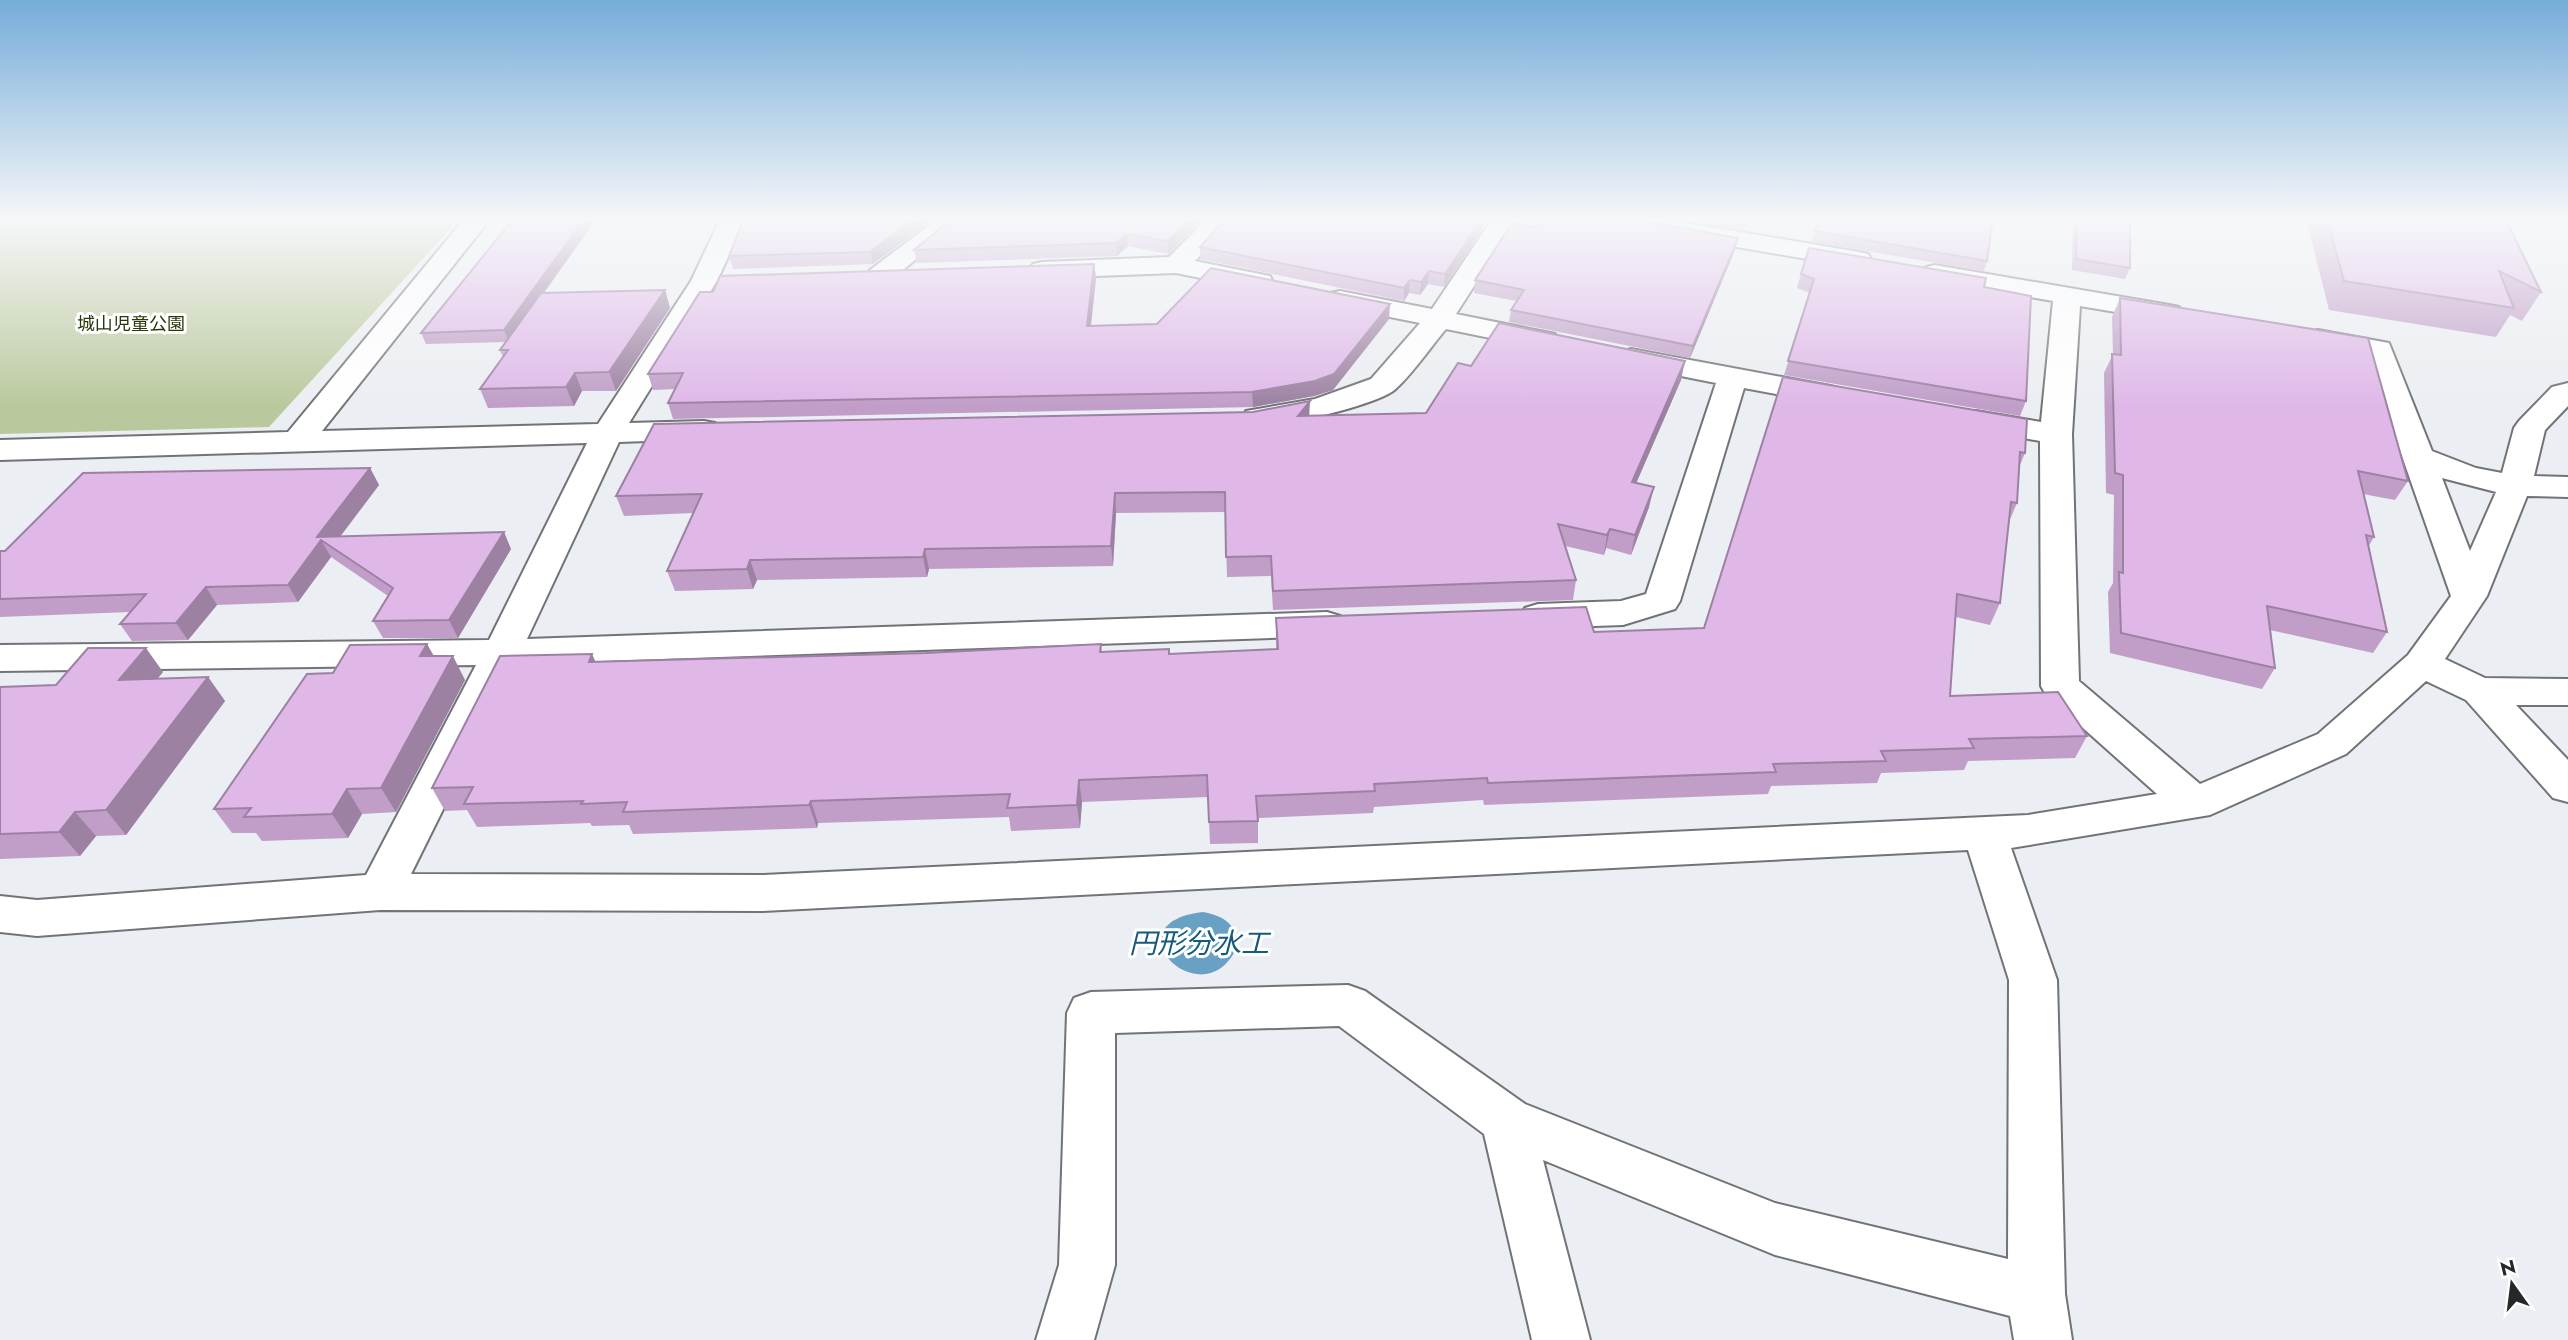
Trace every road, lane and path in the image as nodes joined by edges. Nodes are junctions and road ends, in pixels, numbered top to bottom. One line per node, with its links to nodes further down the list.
1 (428, 281): 20 (street)
2 (718, 281): 18 (street)
3 (1250, 281): 6 (street)
4 (1465, 281): 10 (street)
5 (1980, 281): 8 (street)
6 (1281, 287)
7 (1321, 295): 10 (street)
8 (2067, 295): 9 (street); 19 (street)
9 (2189, 316)
10 (1439, 319): 12 (street); 16 (street)
11 (2297, 335): 22 (street)
12 (1732, 378): 14 (street); 26 (street)
13 (2568, 392): 23 (street)
14 (1854, 399)
15 (1948, 415): 19 (street)
16 (1225, 419)
17 (731, 429): 18 (street)
18 (608, 432): 20 (street); 28 (street)
19 (2056, 434): 34 (street)
20 (298, 441): 21 (street)
21 (0, 450)
22 (2418, 457): 23 (street); 25 (street)
23 (2515, 486): 24 (street); 25 (street)
24 (2568, 487)
25 (2469, 596): 30 (street)
26 (1499, 618)
27 (1360, 622): 28 (street)
28 (502, 652): 29 (street); 36 (street)
29 (0, 658)
30 (2422, 664): 31 (street); 34 (street)
31 (2480, 691): 32 (street); 33 (street)
32 (2568, 692)
33 (2568, 787)
34 (2195, 804): 35 (street)
35 (1984, 833): 36 (street); 39 (street)
36 (380, 892): 37 (street)
37 (0, 914)
38 (1507, 1121): 39 (street); 40 (street); 41 (street)
39 (2040, 1317)
40 (1065, 1340)
41 (1561, 1340)

